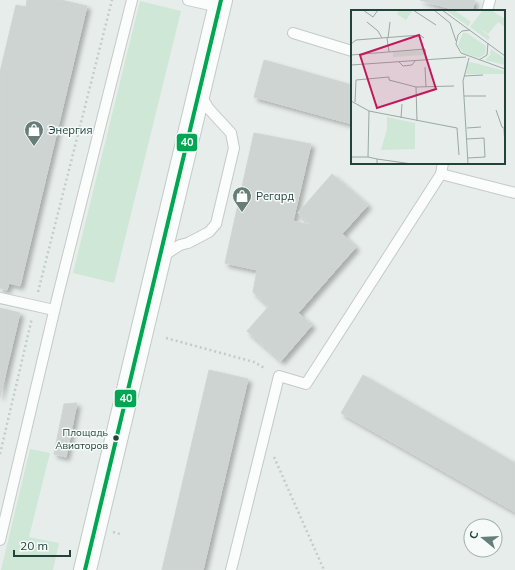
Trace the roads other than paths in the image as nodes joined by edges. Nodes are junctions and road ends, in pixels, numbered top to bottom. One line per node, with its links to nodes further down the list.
1 (132, 0): 14 (lane)
2 (188, 0): 4 (lane)
3 (490, 0): 5 (lane)
4 (220, 3): 8 (main road)
5 (486, 10)
6 (293, 33): 7 (lane)
7 (351, 51)
8 (199, 92): 12 (main road); 12 (lane)
9 (443, 164): 10 (lane)
10 (440, 174): 11 (lane); 17 (lane)
11 (515, 193)
12 (160, 259): 16 (main road)
13 (0, 298): 14 (lane)
14 (54, 310): 15 (lane)
15 (0, 540)
16 (85, 570)
17 (231, 570)

